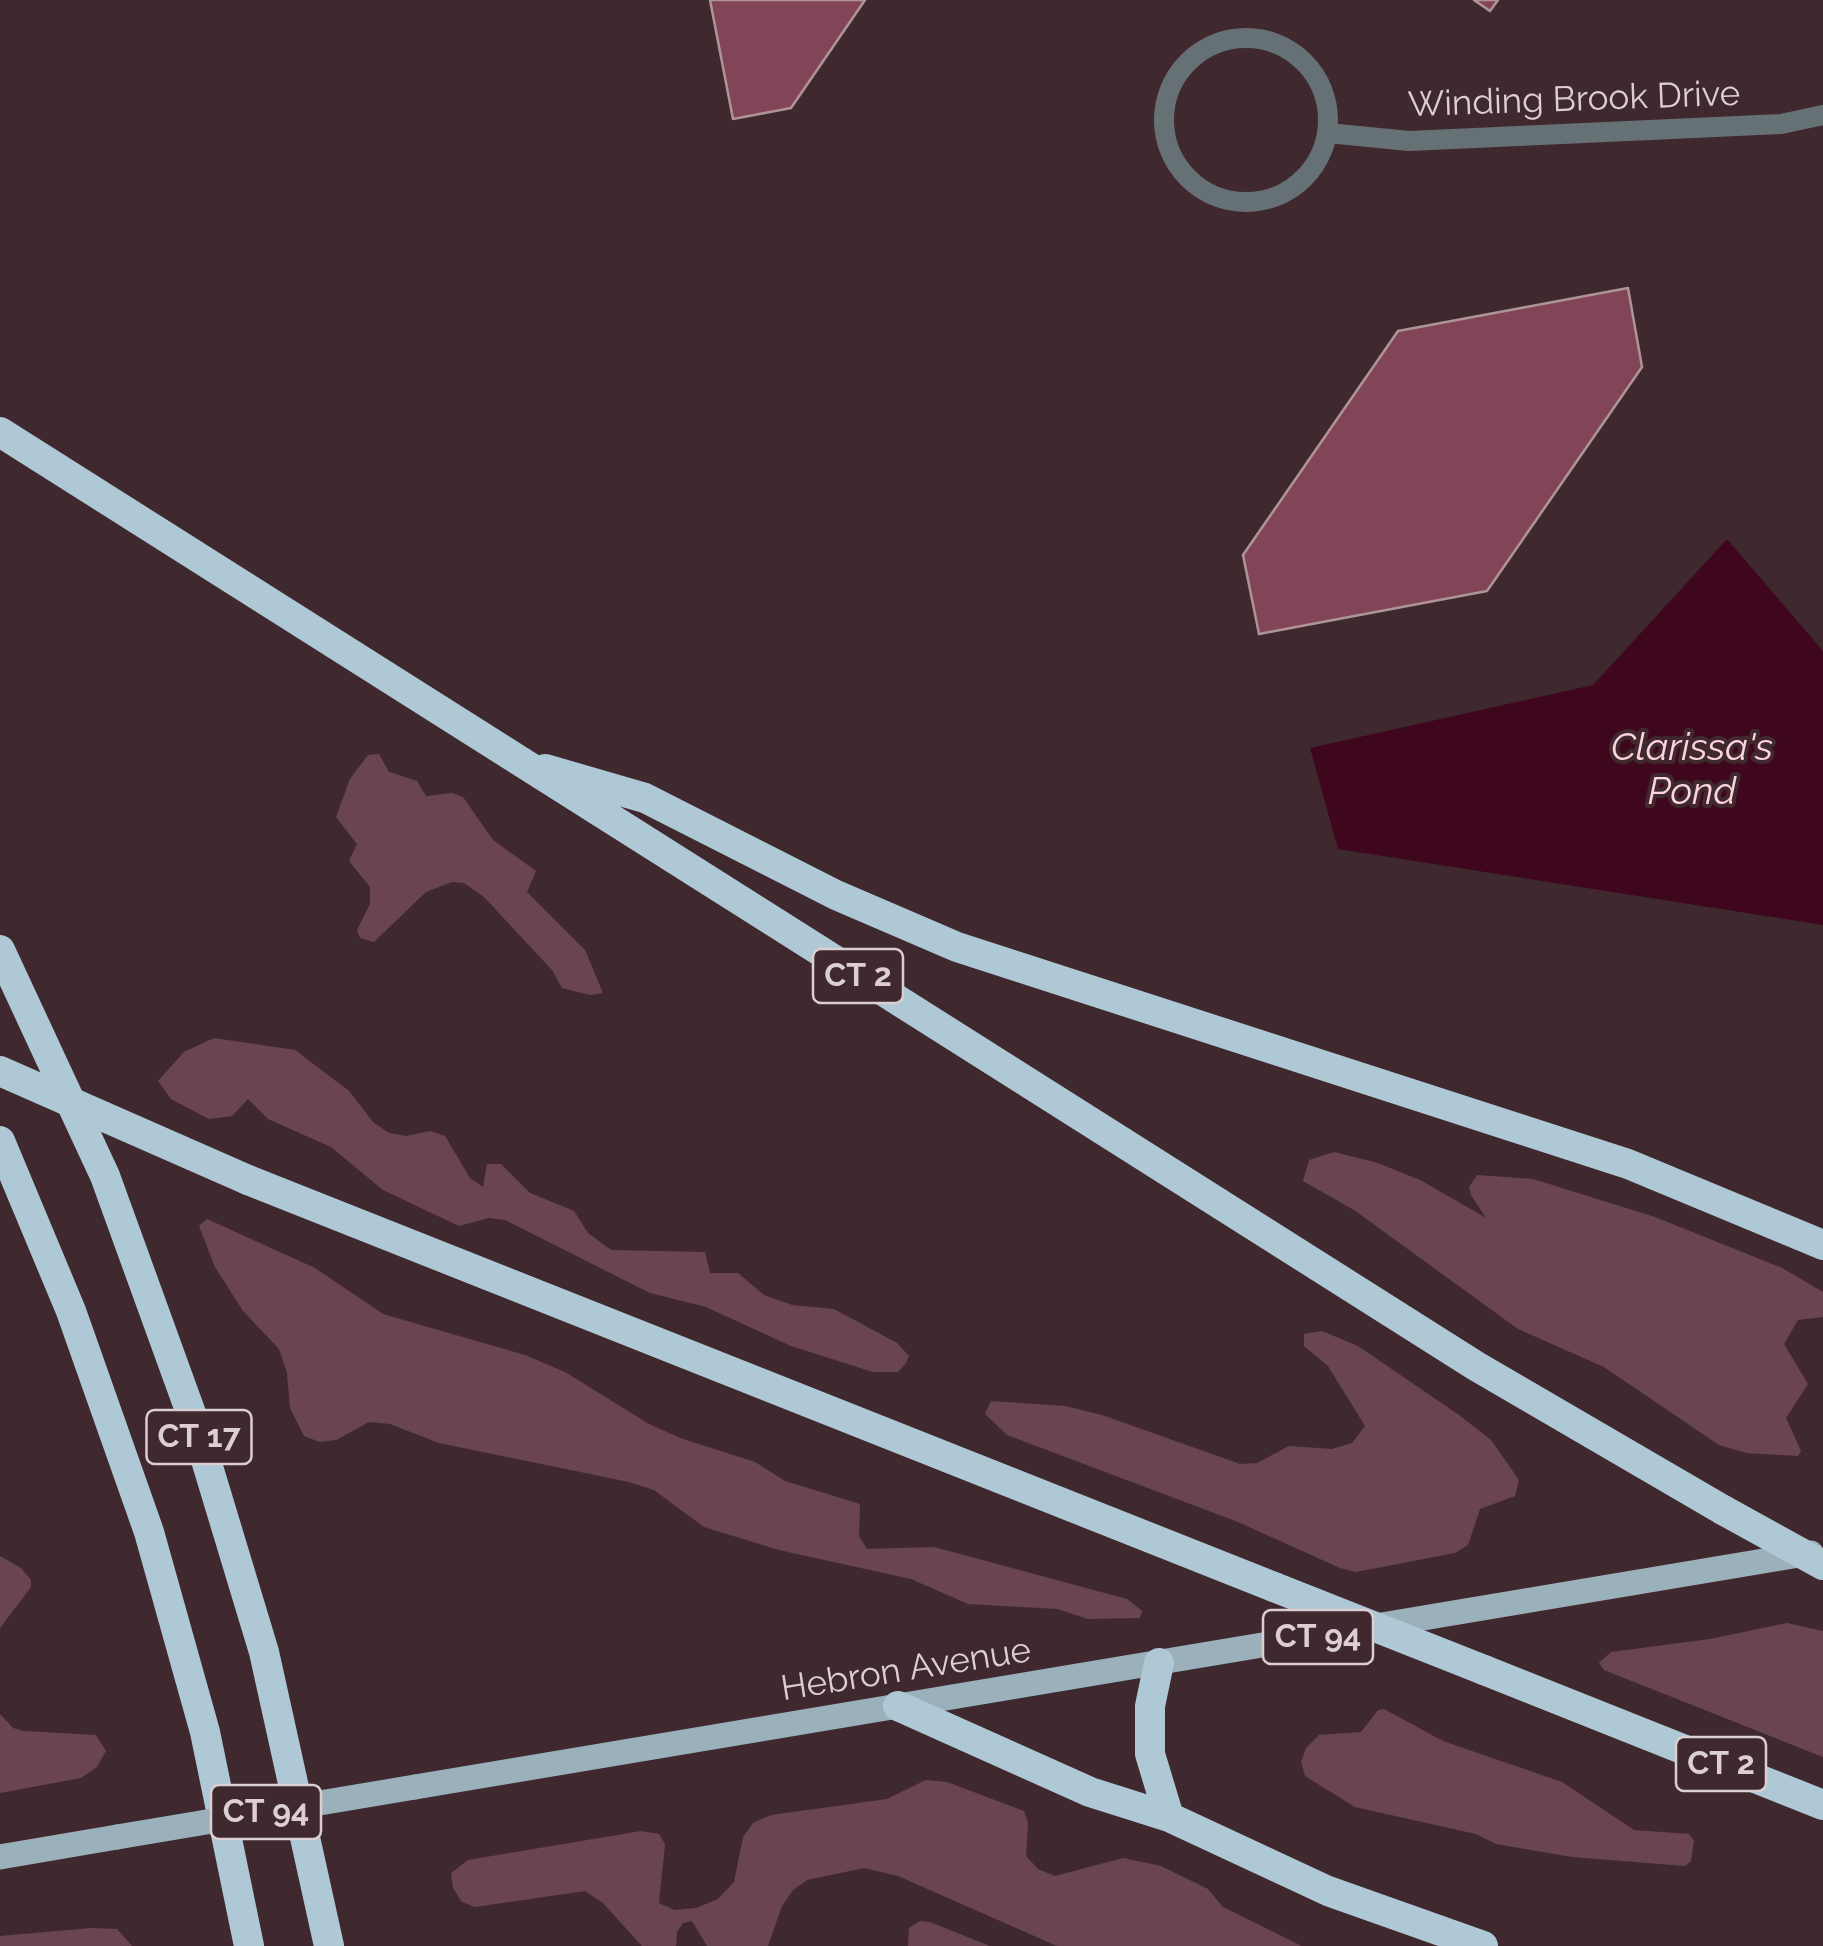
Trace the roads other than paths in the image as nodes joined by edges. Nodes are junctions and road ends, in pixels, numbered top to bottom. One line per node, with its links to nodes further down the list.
1 (1823, 115): 2 (street, Winding Brook Drive)
2 (1328, 132): 2 (street)
3 (0, 432): 4 (highway, CT 2)
4 (524, 765): 8 (highway); 10 (highway, CT 2, bridge)
5 (0, 950): 17 (highway, CT 17)
6 (0, 1070): 13 (highway, CT 2, bridge)
7 (0, 1141): 16 (highway, CT 17)
8 (1823, 1245)
9 (1823, 1551): 11 (main road, Hebron Avenue / CT 94)
10 (1823, 1565)
11 (1159, 1664): 12 (main road, Hebron Avenue / CT 94); 14 (highway)
12 (898, 1706): 14 (highway); 15 (main road, Hebron Avenue / CT 94, bridge)
13 (1823, 1805)
14 (1169, 1817): 18 (highway)
15 (0, 1857)
16 (249, 1946)
17 (329, 1946)
18 (1482, 1946)

